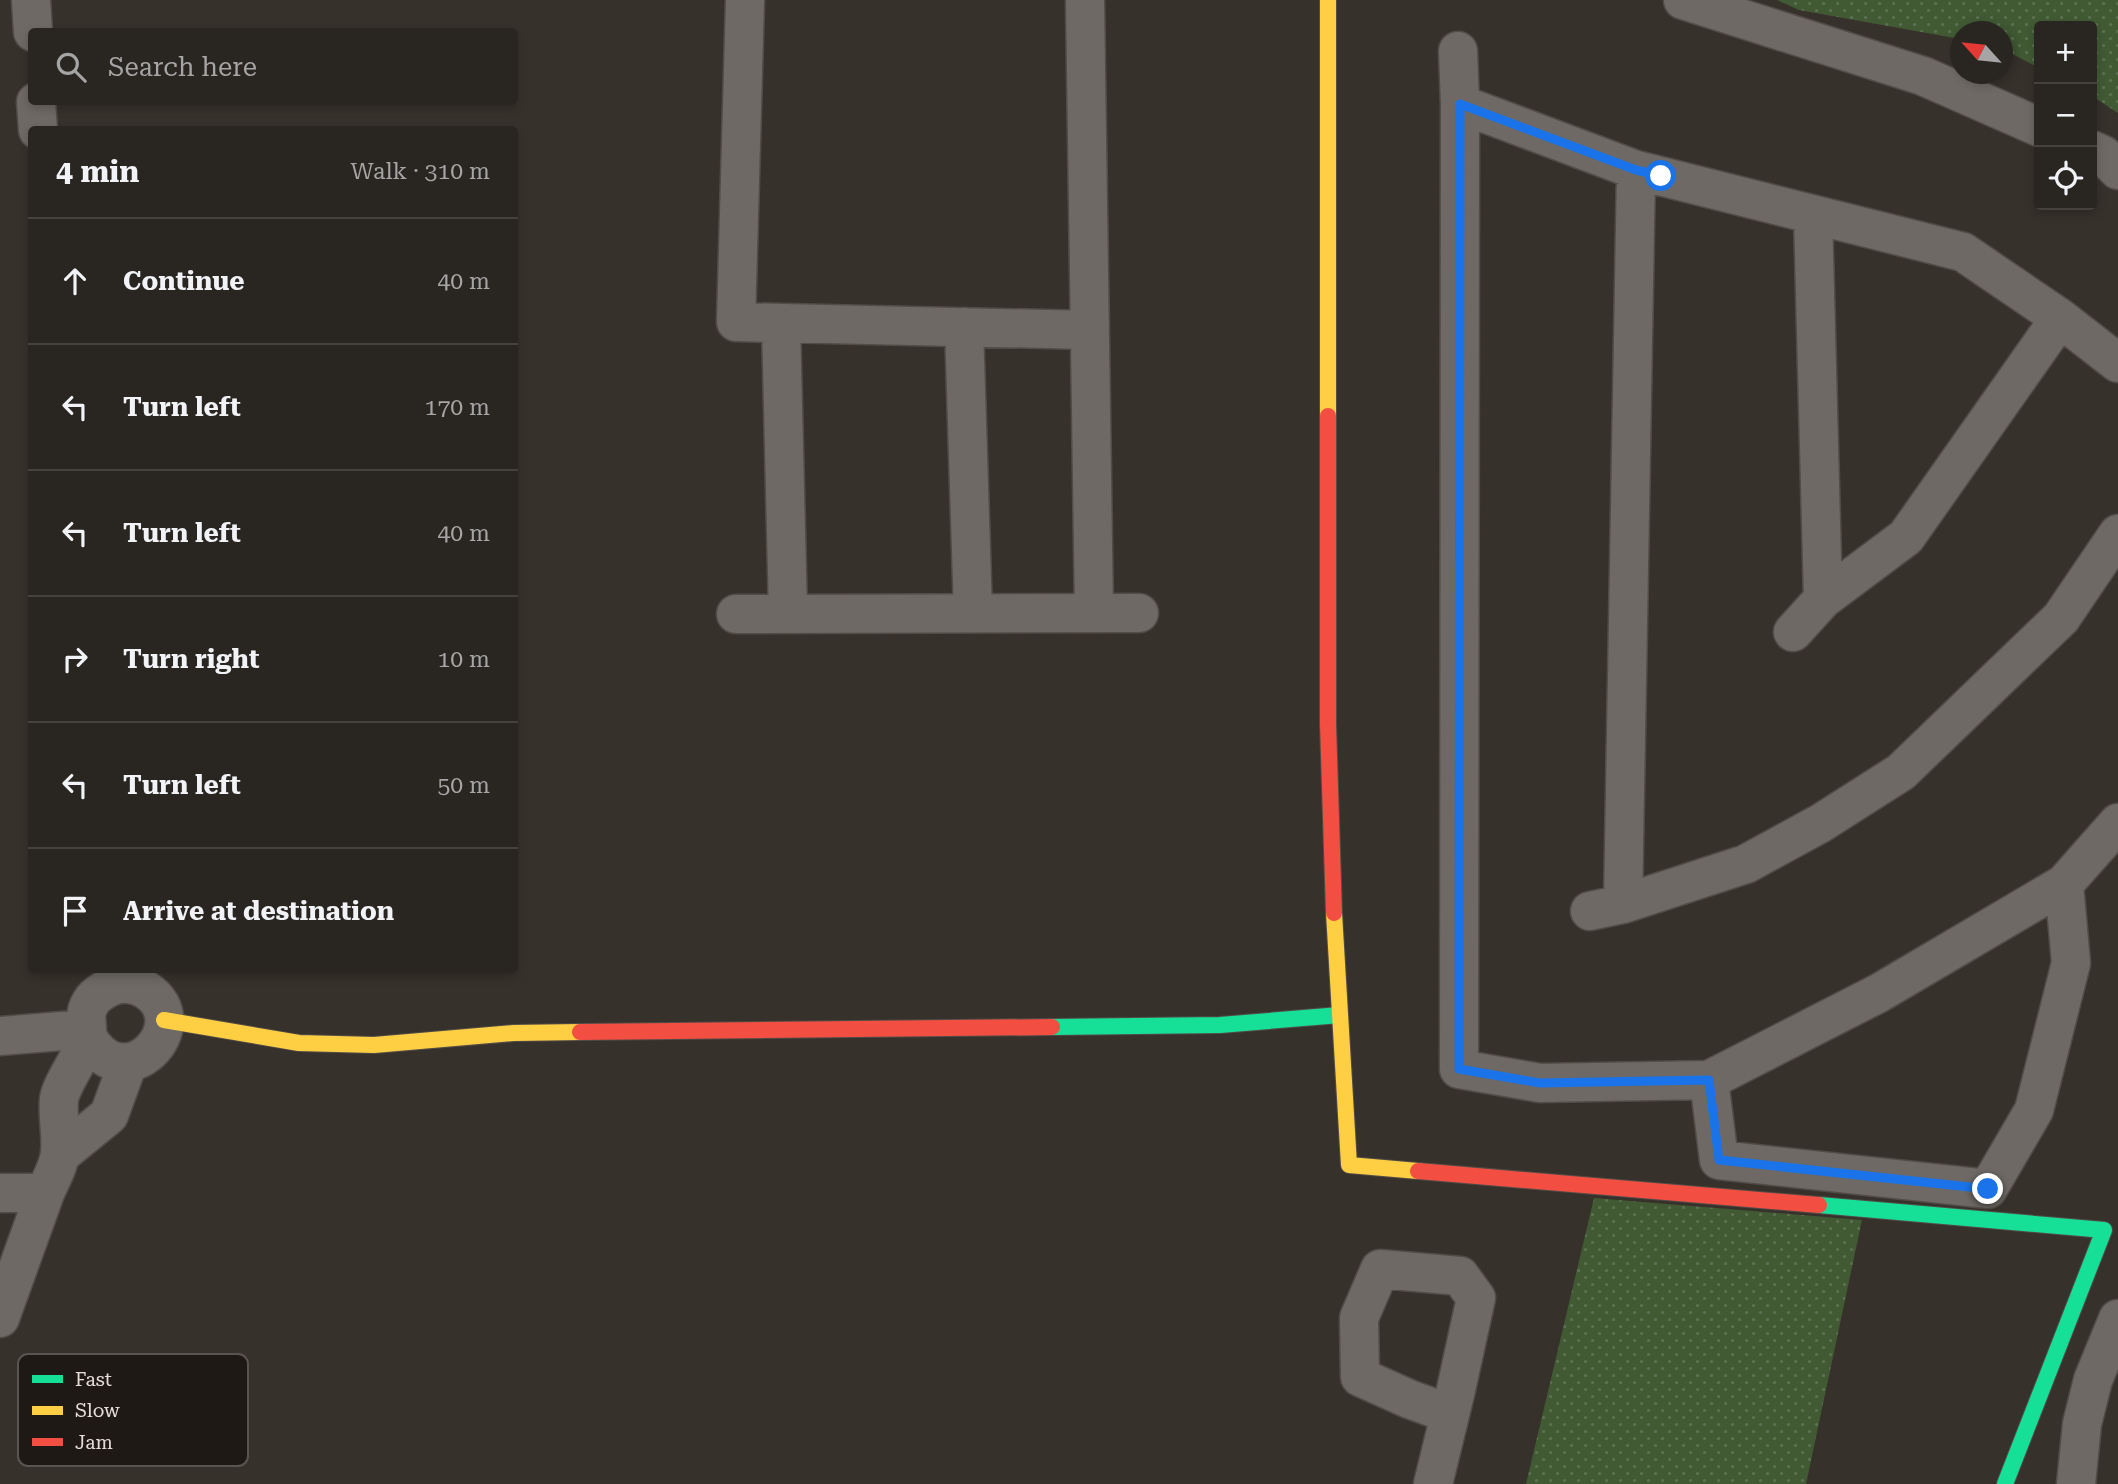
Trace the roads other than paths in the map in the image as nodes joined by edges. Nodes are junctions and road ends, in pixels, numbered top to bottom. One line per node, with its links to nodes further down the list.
1 (31, 0): 6 (street)
2 (745, 0): 17 (street)
3 (1085, 0): 19 (street)
4 (1328, 0): 33 (street)
5 (1683, 0): 10 (street)
6 (33, 28)
7 (1458, 51): 8 (street)
8 (1460, 104): 13 (street); 38 (street)
9 (36, 105): 11 (street)
10 (2034, 125)
11 (38, 126)
12 (2097, 152): 14 (street)
13 (1636, 170): 15 (street); 21 (street)
14 (2118, 170)
15 (1813, 215): 16 (street); 22 (street)
16 (2060, 318): 20 (street); 22 (street)
17 (781, 323): 18 (street); 27 (street)
18 (964, 327): 19 (street); 23 (street)
19 (1090, 330): 24 (street)
20 (2118, 363)
21 (2118, 534)
22 (1823, 599): 28 (street)
23 (973, 613): 24 (street); 27 (street)
24 (1094, 613): 25 (street)
25 (1139, 613)
26 (736, 614): 27 (street)
27 (788, 614)
28 (1793, 632)
29 (2118, 823): 30 (street)
30 (2064, 884): 38 (street); 38 (street)
31 (78, 973): 35 (street)
32 (135, 978): 34 (street); 35 (street)
33 (1340, 1015): 34 (street); 46 (street)
34 (164, 1020): 37 (street)
35 (87, 1025): 36 (street); 37 (street); 39 (street)
36 (0, 1036)
37 (128, 1063): 39 (street)
38 (1709, 1080)
39 (60, 1155): 41 (street)
40 (0, 1193): 41 (street)
41 (45, 1193): 42 (street)
42 (0, 1318)
43 (2118, 1319): 47 (street)
44 (1450, 1414): 45 (street)
45 (1433, 1484)
46 (2005, 1484)
47 (2076, 1484)

